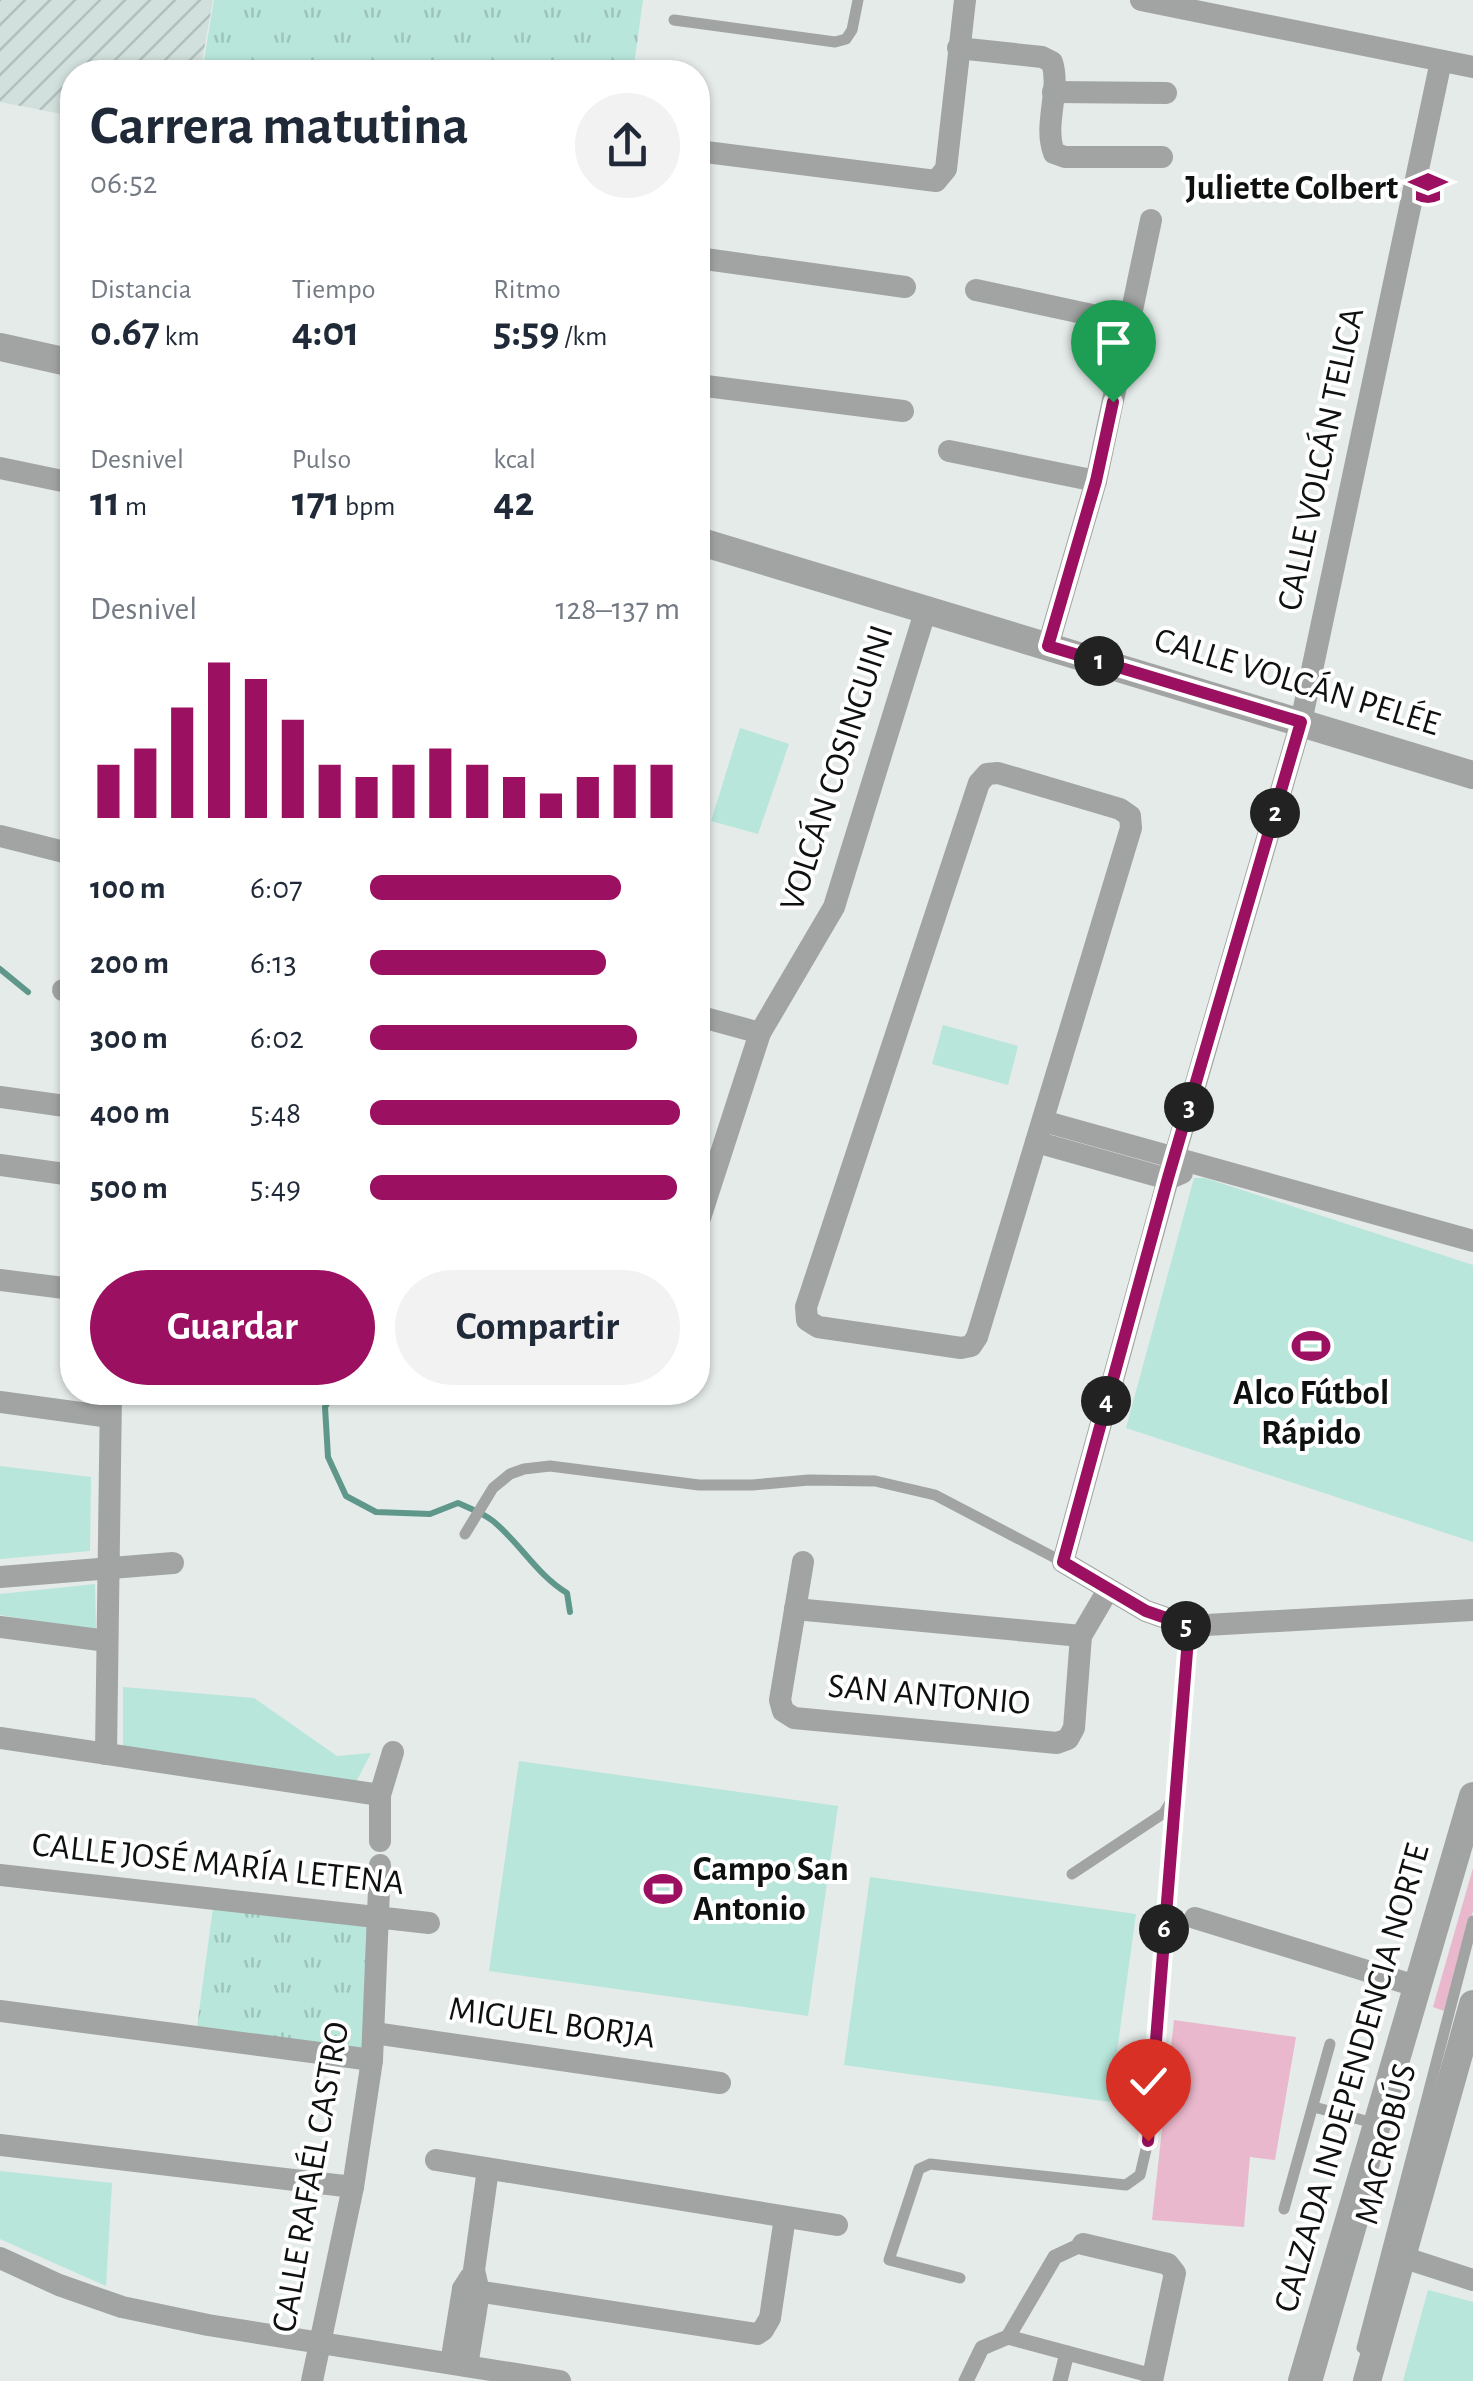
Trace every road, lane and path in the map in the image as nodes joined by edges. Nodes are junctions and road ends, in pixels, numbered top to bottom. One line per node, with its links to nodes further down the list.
1 (858, 0): 4 (lane)
2 (965, 0): 5 (street)
3 (1141, 0): 6 (street)
4 (674, 20)
5 (958, 48): 8 (street); 10 (street)
6 (1440, 61): 7 (street); 28 (street, CALLE VOLCÁN TELICA)
7 (1473, 68)
8 (1054, 92): 9 (street); 11 (street)
9 (1166, 93)
10 (710, 153)
11 (1162, 157)
12 (1151, 220): 16 (street)
13 (710, 260): 14 (street)
14 (905, 288)
15 (976, 290): 16 (street)
16 (1129, 323): 24 (street)
17 (0, 347): 18 (street)
18 (60, 360)
19 (710, 387): 20 (street)
20 (903, 411)
21 (948, 451): 24 (street)
22 (0, 468): 23 (street)
23 (60, 480)
24 (1096, 481): 27 (street)
25 (710, 545): 26 (street, CALLE VOLCÁN PELÉE)
26 (926, 608): 27 (street, CALLE VOLCÁN PELÉE); 33 (street, VOLCÁN COSINGUINI)
27 (1048, 646): 28 (street, CALLE VOLCÁN PELÉE)
28 (1301, 722): 29 (street, CALLE VOLCÁN PELÉE); 38 (street, CALLE VOLCÁN TELICA)
29 (1473, 775)
30 (0, 836): 31 (street)
31 (60, 851)
32 (710, 1019): 33 (street)
33 (760, 1033): 40 (street, VOLCÁN COSINGUINI)
34 (0, 1097): 35 (street)
35 (60, 1105)
36 (1039, 1131): 36 (street); 38 (street)
37 (0, 1166): 39 (street)
38 (1171, 1168): 41 (street); 49 (street, CALLE VOLCÁN TELICA)
39 (60, 1174)
40 (710, 1187)
41 (1473, 1241)
42 (0, 1280): 43 (street)
43 (60, 1288)
44 (0, 1402): 46 (street)
45 (110, 1405): 46 (street)
46 (110, 1417): 51 (street)
47 (464, 1534): 49 (lane)
48 (803, 1562): 54 (street, SAN ANTONIO)
49 (1063, 1562): 53 (street)
50 (173, 1563): 51 (street)
51 (108, 1568): 52 (street); 59 (street)
52 (0, 1577)
53 (1108, 1590): 56 (street); 58 (street, SAN ANTONIO)
54 (795, 1609): 58 (street, SAN ANTONIO); 58 (street, SAN ANTONIO)
55 (1473, 1610): 56 (street)
56 (1189, 1626): 65 (lane)
57 (0, 1627): 59 (street)
58 (1081, 1636)
59 (107, 1641): 62 (street)
60 (0, 1738): 62 (street)
61 (393, 1752): 63 (street, CALLE RAFAÉL CASTRO)
62 (106, 1754): 63 (street)
63 (380, 1795): 69 (street, CALLE RAFAÉL CASTRO)
64 (1473, 1796): 73 (street, CALZADA INDEPENDENCIA NORTE)
65 (1173, 1798): 67 (lane); 92 (lane)
66 (1473, 1848): 105 (lane, MACROBÚS)
67 (1072, 1874)
68 (0, 1875): 69 (street, CALLE JOSÉ MARÍA LETENA)
69 (377, 1917): 72 (street, CALLE JOSÉ MARÍA LETENA); 76 (street, CALLE RAFAÉL CASTRO)
70 (1194, 1918): 73 (street)
71 (1473, 1921): 106 (lane, MACROBÚS)
72 (428, 1923)
73 (1418, 1987): 81 (street, CALZADA INDEPENDENCIA NORTE)
74 (1473, 2004): 90 (street)
75 (0, 2011): 78 (street)
76 (374, 2032): 78 (street, CALLE RAFAÉL CASTRO); 79 (street, MIGUEL BORJA)
77 (1330, 2044): 80 (lane)
78 (372, 2060): 85 (street, CALLE RAFAÉL CASTRO)
79 (720, 2083)
80 (1314, 2107): 81 (lane); 86 (lane)
81 (1379, 2125): 104 (street, CALZADA INDEPENDENCIA NORTE)
82 (0, 2145): 85 (street)
83 (436, 2160): 84 (street)
84 (488, 2169): 87 (street); 94 (street)
85 (353, 2187): 96 (street, CALLE RAFAÉL CASTRO)
86 (1284, 2209)
87 (786, 2217): 88 (street); 94 (street)
88 (837, 2225)
89 (1083, 2244): 95 (street); 99 (street)
90 (1402, 2257): 93 (street); 107 (street)
91 (0, 2258): 96 (street)
92 (960, 2278)
93 (1473, 2280)
94 (472, 2284): 98 (street)
95 (1008, 2338): 97 (street); 102 (street)
96 (319, 2342): 98 (street); 100 (street, CALLE RAFAÉL CASTRO)
97 (1067, 2353): 99 (street); 103 (street)
98 (459, 2365): 101 (street)
99 (1152, 2378)
100 (312, 2381)
101 (560, 2381)
102 (966, 2381)
103 (1060, 2381)
104 (1302, 2381)
105 (1318, 2381)
106 (1353, 2381)
107 (1367, 2381)

